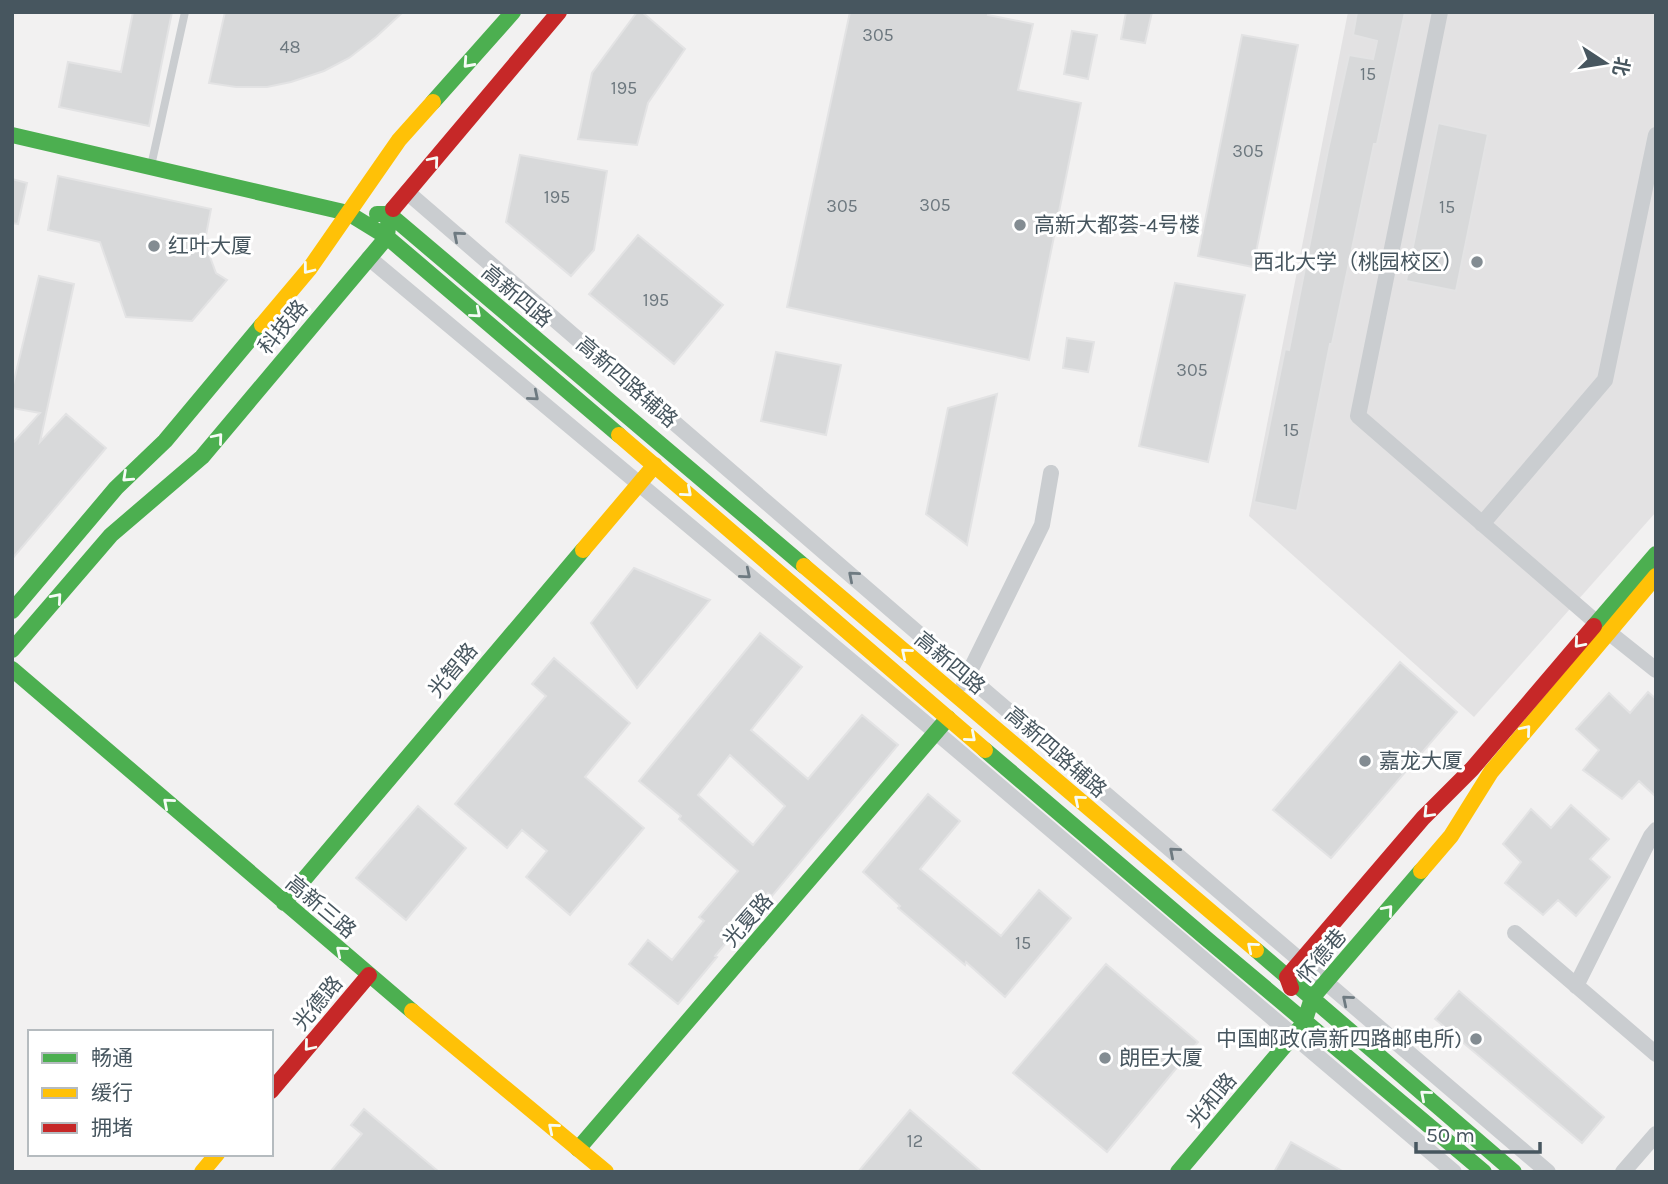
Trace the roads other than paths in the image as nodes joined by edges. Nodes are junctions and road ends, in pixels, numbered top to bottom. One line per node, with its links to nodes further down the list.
1 (186, 12): 7 (lane)
2 (513, 12): 9 (main road, 科技路, one-way to 9)
3 (559, 12): 8 (main road, one-way to 3)
4 (1440, 12): 16 (street)
5 (12, 135): 7 (main road, 高新四路)
6 (1656, 135): 16 (street)
7 (151, 166): 9 (main road, 高新四路)
8 (407, 192): 10 (main road); 24 (street, 高新四路辅路, one-way to 8)
9 (348, 213): 10 (main road, 高新四路); 11 (main road, 高新四路); 19 (main road, 科技路, one-way to 19)
10 (389, 214): 11 (main road); 25 (main road, 高新四路, one-way to 10)
11 (387, 237): 12 (main road, 科技路); 13 (main road, 高新四路, one-way to 13)
12 (369, 258): 15 (street, one-way to 15); 21 (main road, 科技路, one-way to 12)
13 (655, 465): 15 (main road, 光智路); 26 (main road, 高新四路, one-way to 26)
14 (1051, 473): 24 (street)
15 (639, 484): 27 (street, one-way to 27); 29 (main road, 光智路)
16 (1482, 524): 20 (street)
17 (1656, 554): 20 (main road, 怀德巷)
18 (1656, 576): 20 (main road, 怀德巷)
19 (12, 611)
20 (1603, 627): 23 (street); 31 (main road, 怀德巷, one-way to 31); 34 (main road, 怀德巷, one-way to 20)
21 (12, 650)
22 (12, 668): 29 (main road, 高新三路, one-way to 22)
23 (1656, 670)
24 (967, 675): 25 (street); 31 (street, 高新四路辅路, one-way to 24)
25 (957, 696): 33 (main road, 高新四路, one-way to 25)
26 (948, 718): 27 (main road, 光夏路); 37 (main road, 高新四路, one-way to 37)
27 (936, 732): 38 (street); 42 (main road, 光夏路)
28 (1656, 830): 35 (street)
29 (284, 903): 32 (main road, 高新三路, one-way to 29)
30 (1515, 933): 35 (street)
31 (1301, 961): 33 (main road, 怀德巷); 34 (street, 高新四路辅路)
32 (369, 975): 40 (main road, 光德路, one-way to 40); 42 (main road, 高新三路, one-way to 32)
33 (1287, 977): 36 (main road, 高新四路); 37 (main road, 怀德巷)
34 (1326, 982): 36 (main road, 怀德巷); 50 (street, 高新四路辅路, one-way to 34)
35 (1576, 986): 39 (street)
36 (1312, 998): 37 (main road, 怀德巷); 49 (main road, 高新四路, one-way to 36)
37 (1304, 1023): 38 (main road, 光和路); 48 (main road, 高新四路)
38 (1293, 1035): 46 (main road, 光和路); 47 (street)
39 (1656, 1054)
40 (273, 1088)
41 (1656, 1134): 51 (street)
42 (579, 1149): 45 (main road, 高新三路)
43 (215, 1156): 44 (main road)
44 (202, 1172)
45 (606, 1172)
46 (1178, 1172)
47 (1454, 1172)
48 (1484, 1172)
49 (1514, 1172)
50 (1548, 1172)
51 (1623, 1172)

